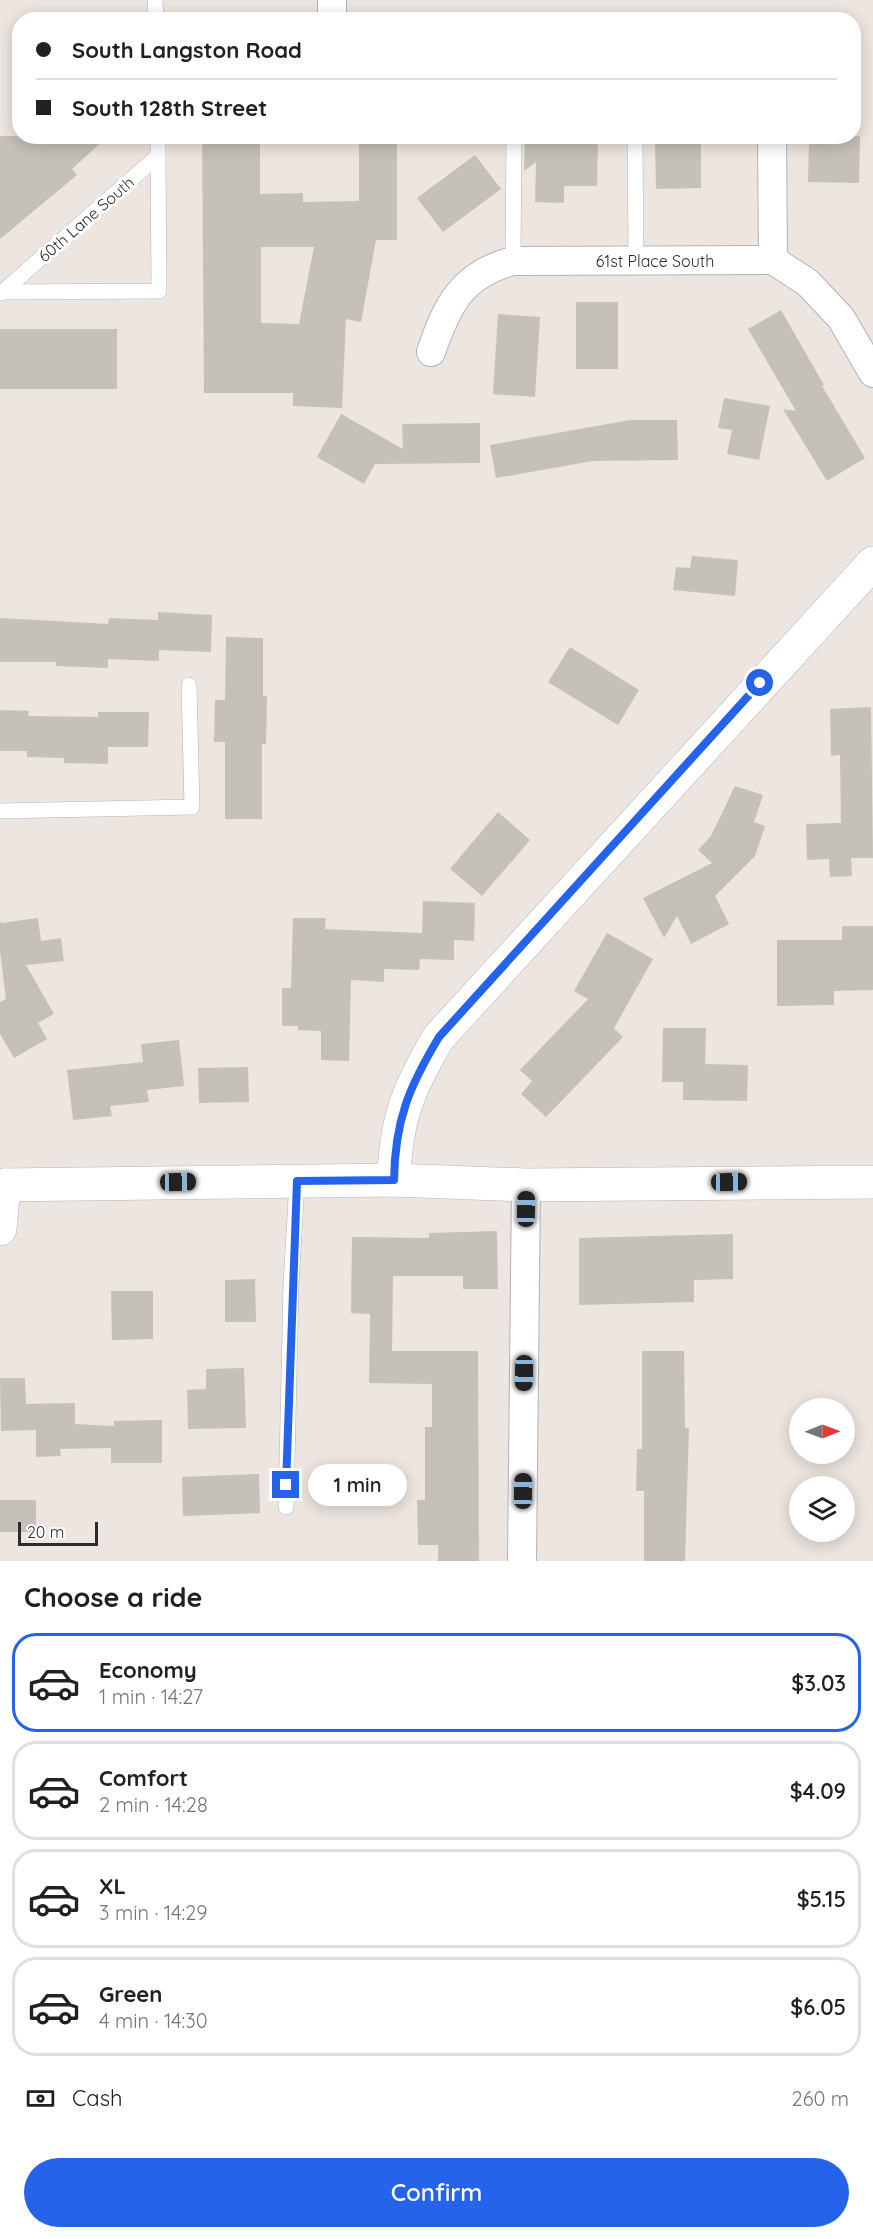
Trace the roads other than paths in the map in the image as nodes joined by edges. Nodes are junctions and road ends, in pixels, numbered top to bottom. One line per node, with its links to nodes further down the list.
1 (158, 144): 5 (lane)
2 (514, 144): 7 (lane)
3 (635, 144): 8 (lane)
4 (772, 144): 6 (street)
5 (158, 156): 9 (lane, 60th Lane South); 9 (lane)
6 (773, 260): 8 (street, 61st Place South); 11 (street)
7 (513, 261): 8 (street, 61st Place South); 10 (street, 61st Place South)
8 (636, 261)
9 (1, 293)
10 (431, 352)
11 (873, 373)
12 (873, 563): 15 (street)
13 (189, 685): 14 (lane)
14 (0, 812)
15 (394, 1180): 16 (street); 19 (street)
16 (297, 1181): 18 (street); 21 (lane)
17 (873, 1182): 19 (street)
18 (1, 1183): 20 (street)
19 (526, 1185): 22 (street)
20 (0, 1229)
21 (286, 1507)
22 (522, 1561)

